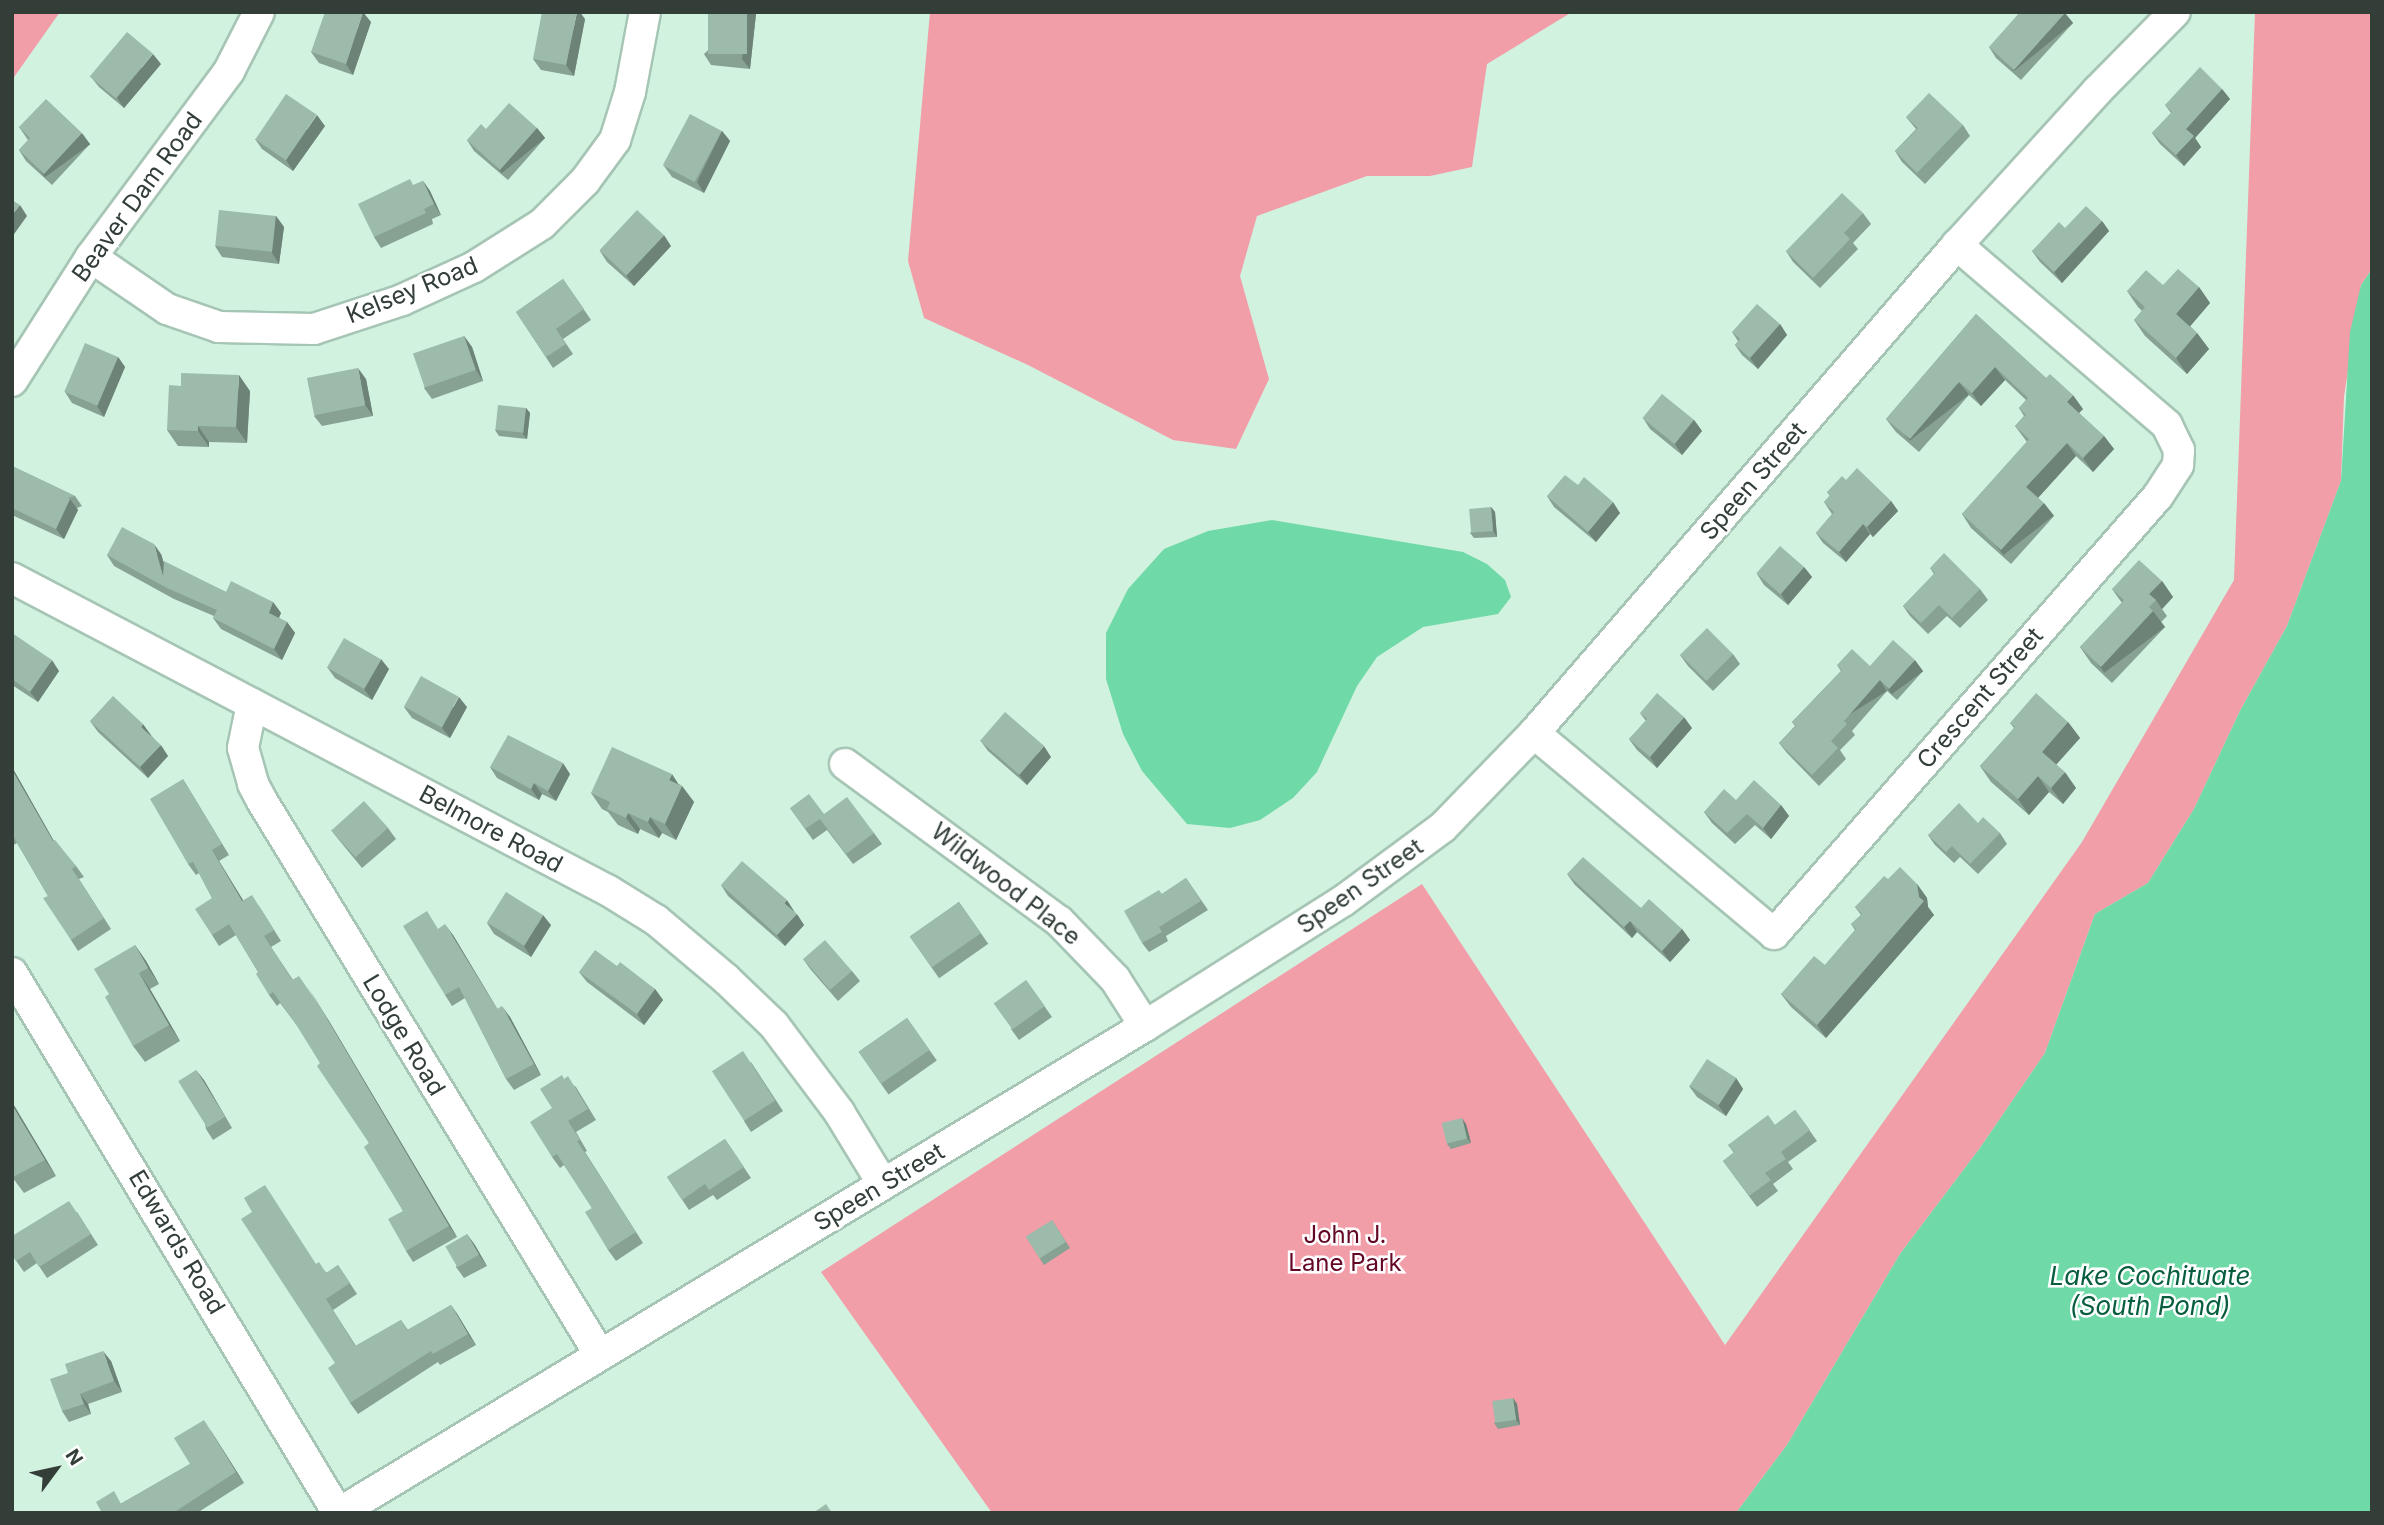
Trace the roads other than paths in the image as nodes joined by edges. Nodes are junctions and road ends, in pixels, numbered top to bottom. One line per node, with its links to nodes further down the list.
1 (259, 12): 5 (street, Beaver Dam Road)
2 (645, 12): 5 (street, Kelsey Road)
3 (2175, 12): 4 (street, Speen Street)
4 (1957, 245): 9 (street, Speen Street); 9 (street, Crescent Street)
5 (90, 257): 6 (street, Beaver Dam Road)
6 (12, 380)
7 (12, 578): 8 (street, Belmore Road)
8 (252, 704): 13 (street, Belmore Road); 14 (street, Lodge Road)
9 (1534, 733): 12 (street, Speen Street)
10 (845, 764): 12 (street, Wildwood Place)
11 (12, 973): 15 (street, Edwards Road)
12 (1145, 1026): 13 (street, Speen Street)
13 (883, 1184): 14 (street, Speen Street)
14 (600, 1355): 15 (street, Speen Street)
15 (339, 1513)

